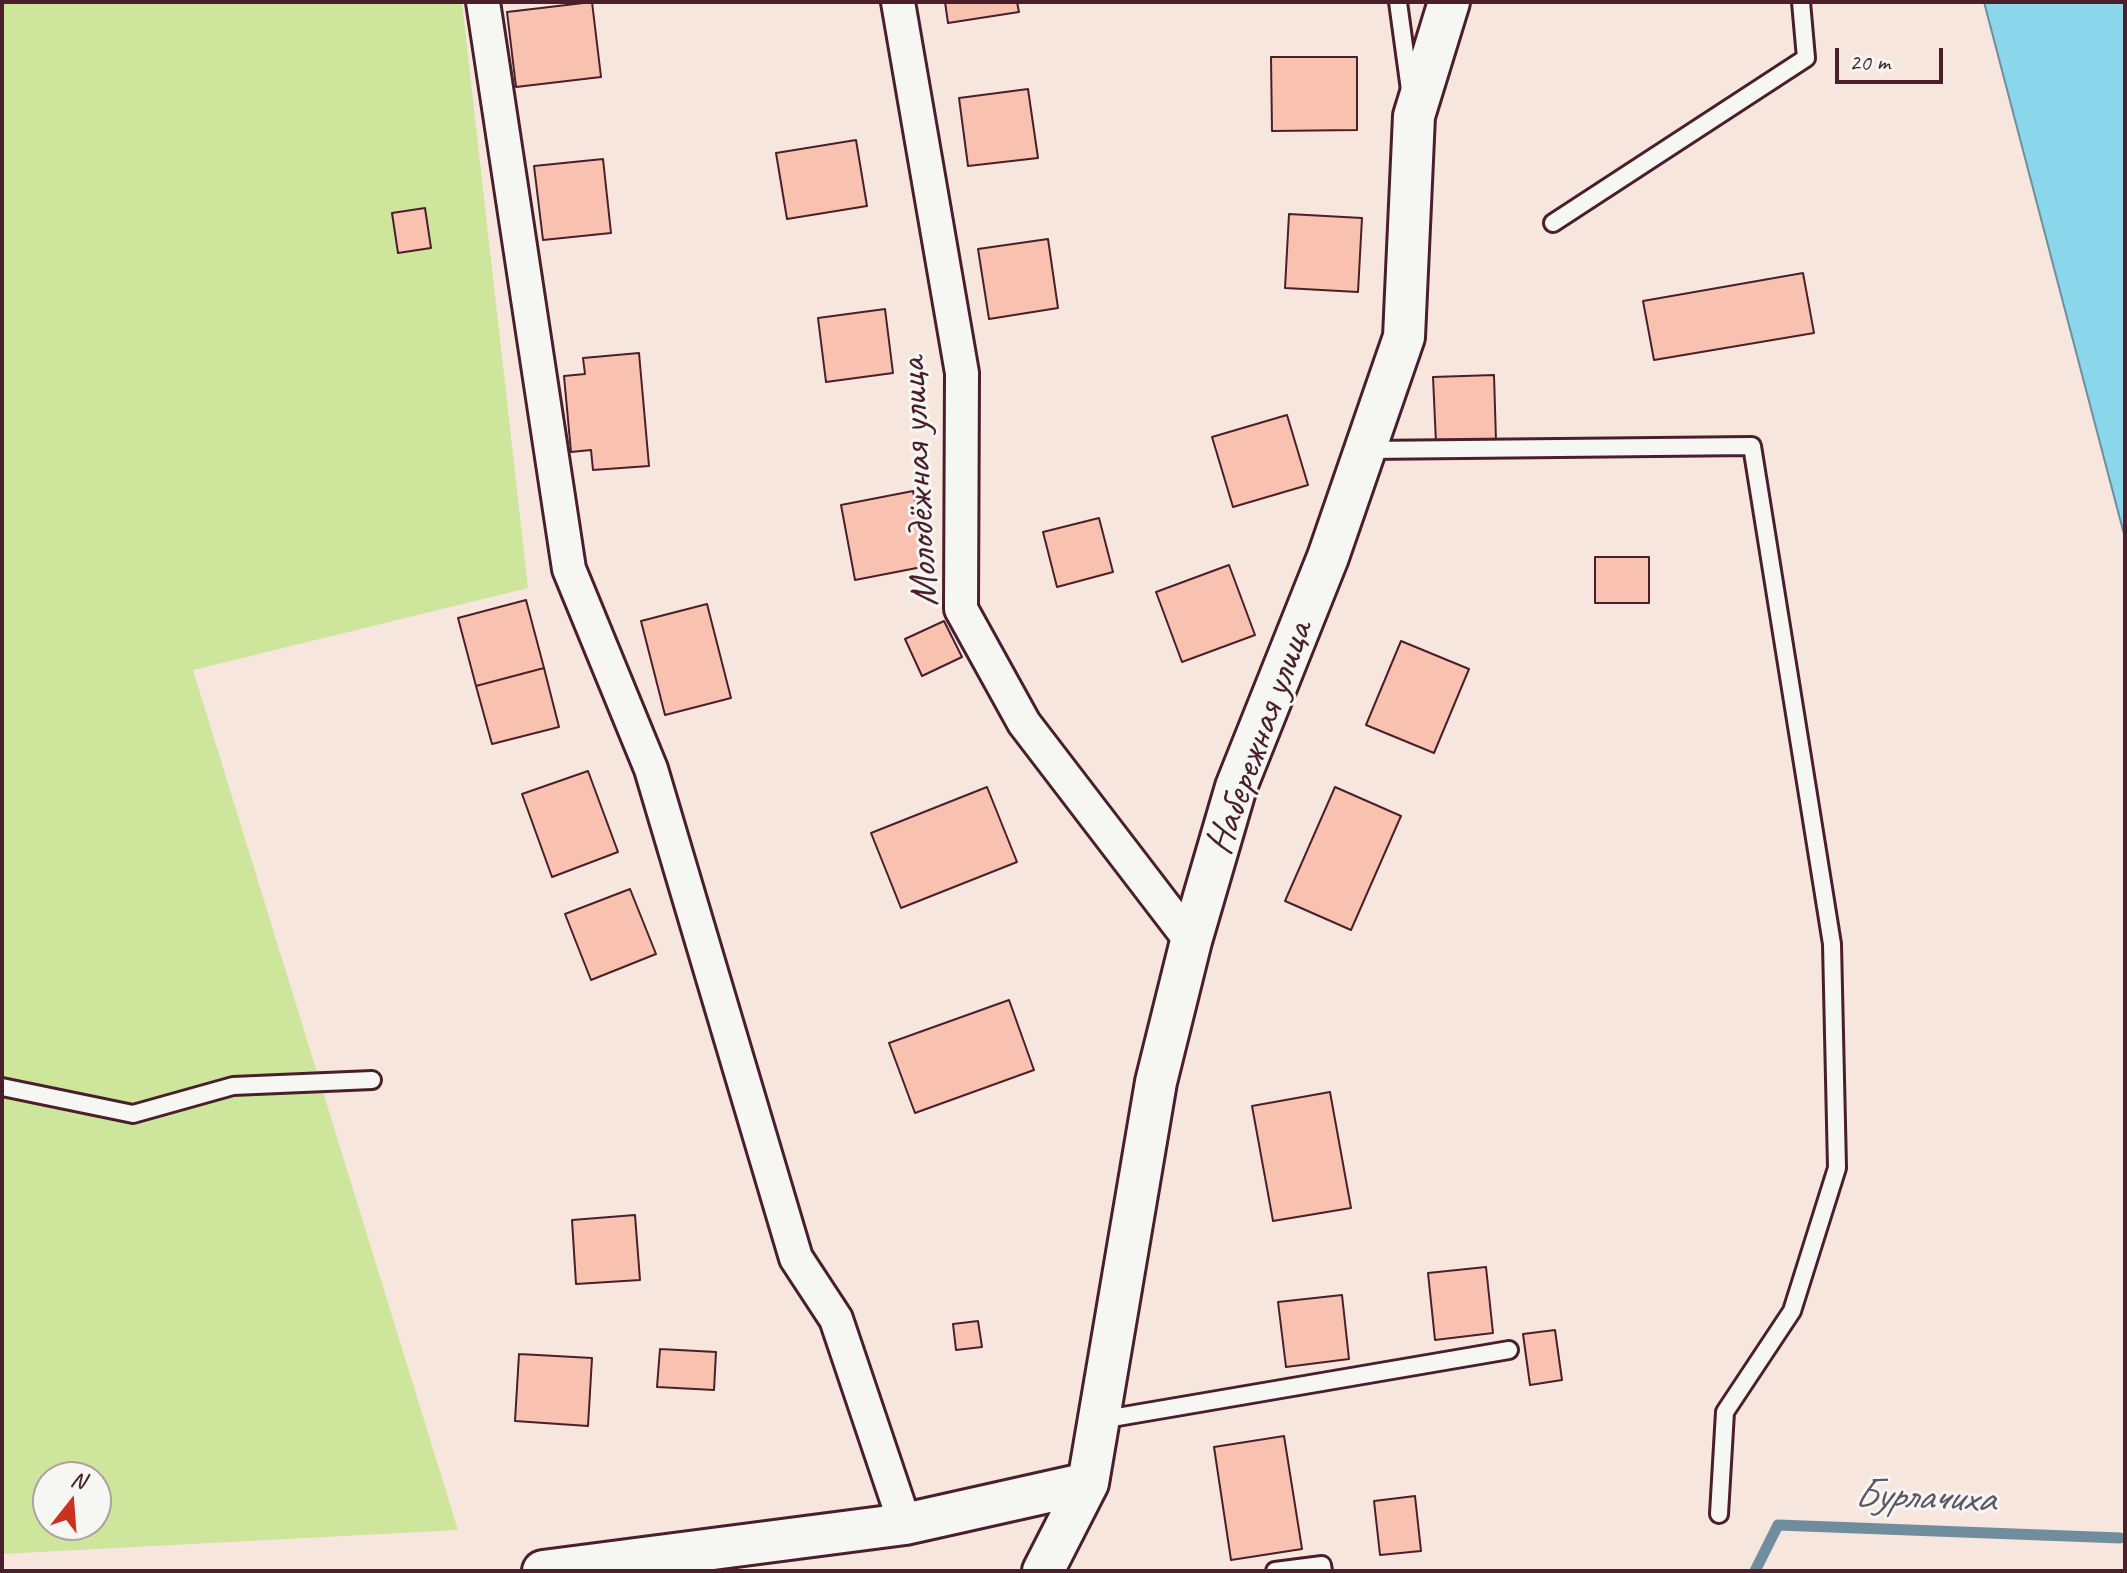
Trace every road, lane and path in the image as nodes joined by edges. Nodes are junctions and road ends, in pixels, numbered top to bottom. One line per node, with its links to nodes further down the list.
1 (483, 2): 16 (street)
2 (898, 2): 9 (street, Молодёжная улица)
3 (1398, 2): 6 (lane)
4 (1449, 2): 6 (street, Набережная улица)
5 (1801, 2): 7 (lane)
6 (1414, 116): 8 (street, Набережная улица)
7 (1553, 223)
8 (1365, 450): 9 (street, Набережная улица); 15 (lane)
9 (1191, 941): 13 (street, Набережная улица)
10 (372, 1080): 11 (lane)
11 (2, 1087)
12 (1509, 1350): 13 (lane)
13 (1100, 1420): 14 (street, Набережная улица)
14 (1088, 1483): 16 (street); 18 (street, Набережная улица)
15 (1719, 1514)
16 (905, 1524): 17 (street)
17 (543, 1571)
18 (1043, 1571)
19 (1275, 1571): 20 (lane)
20 (1323, 1571)

